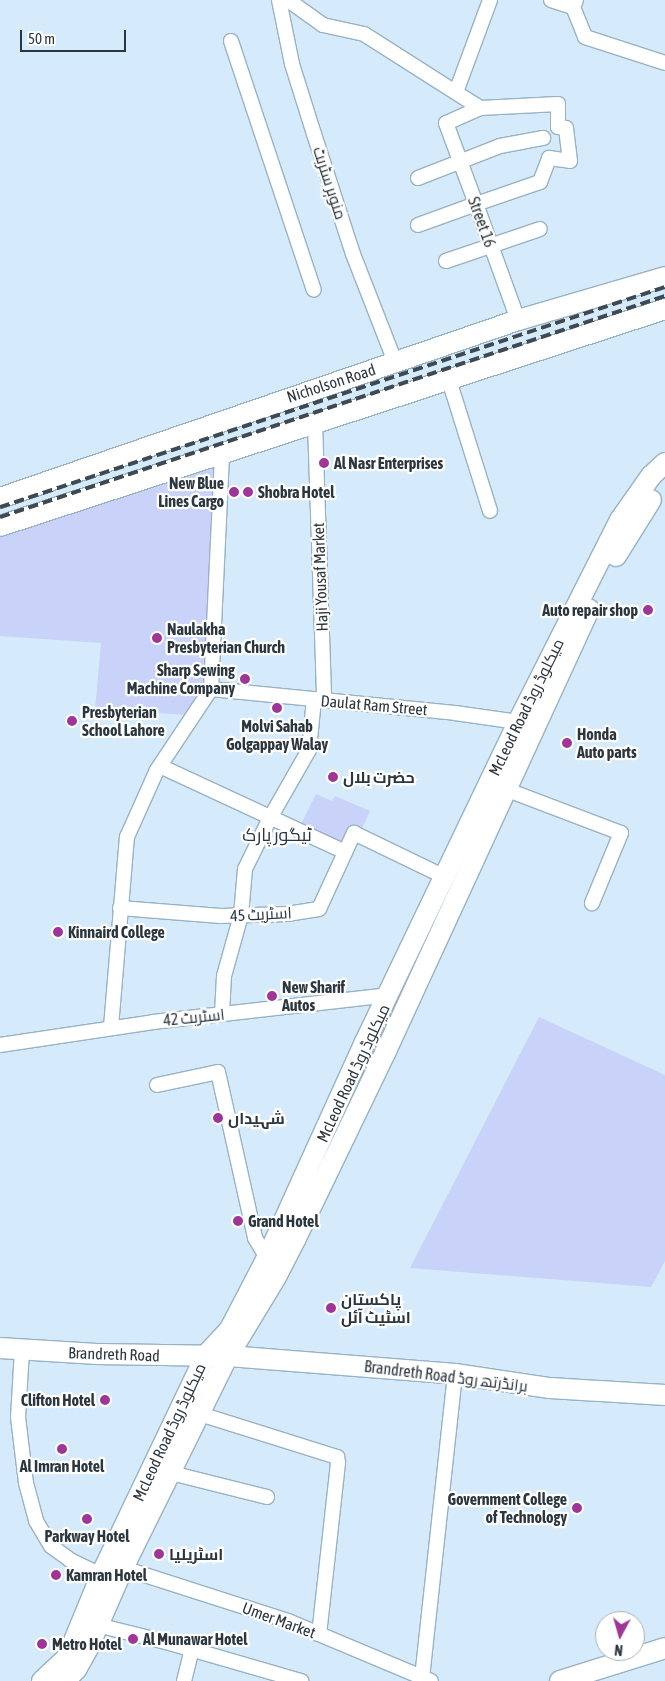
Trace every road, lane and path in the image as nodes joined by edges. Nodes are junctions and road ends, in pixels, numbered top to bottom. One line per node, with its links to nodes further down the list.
1 (279, 0): 22 (street, منوہر سٹریٹ)
2 (288, 0): 8 (street)
3 (490, 0): 8 (street)
4 (551, 0): 5 (street)
5 (574, 4): 7 (street)
6 (231, 42): 19 (street)
7 (665, 63)
8 (456, 92): 9 (street)
9 (480, 108): 11 (street, Street 16); 13 (street)
10 (543, 138): 11 (street)
11 (461, 162): 12 (street); 13 (street, Street 16)
12 (418, 178)
13 (476, 204): 14 (street); 16 (street, Street 16)
14 (418, 225)
15 (540, 229): 16 (street)
16 (491, 245): 17 (street); 21 (street, Street 16)
17 (446, 261)
18 (665, 277): 21 (main road, Nicholson Road)
19 (314, 290)
20 (665, 308): 23 (main road, Nicholson Road)
21 (518, 320): 22 (main road, Nicholson Road)
22 (395, 362): 28 (main road, Nicholson Road)
23 (448, 380): 24 (main road, Nicholson Road); 29 (street)
24 (315, 423): 25 (main road, Nicholson Road); 32 (street, Haji Yousaf Market)
25 (222, 453): 30 (main road, Nicholson Road); 31 (street)
26 (665, 463): 33 (main road, McLeod Road میکلوڈ روڈ)
27 (665, 480): 33 (main road, McLeod Road میکلوڈ روڈ)
28 (0, 498)
29 (490, 511)
30 (0, 526)
31 (210, 689): 32 (street, Daulat Ram Street); 34 (street)
32 (319, 700): 33 (street, Daulat Ram Street); 36 (street, Haji Yousaf Market)
33 (527, 723): 35 (main road, McLeod Road میکلوڈ روڈ); 38 (main road, McLeod Road میکلوڈ روڈ)
34 (160, 766): 36 (street); 40 (street)
35 (505, 789): 39 (street); 47 (main road, McLeod Road میکلوڈ روڈ)
36 (270, 818): 37 (street); 41 (street, Haji Yousaf Market)
37 (345, 852): 38 (street, اسٹریٹ 45); 41 (street, اسٹریٹ 45)
38 (445, 877): 42 (main road, McLeod Road میکلوڈ روڈ)
39 (592, 903)
40 (120, 908): 41 (street, اسٹریٹ 45); 44 (street)
41 (241, 915): 43 (street, Haji Yousaf Market)
42 (389, 995): 43 (street, اسٹریٹ 42); 45 (main road, McLeod Road میکلوڈ روڈ)
43 (222, 1014): 44 (street, اسٹریٹ 42)
44 (111, 1027): 46 (street, اسٹریٹ 42)
45 (365, 1042): 47 (main road); 49 (main road, McLeod Road میکلوڈ روڈ)
46 (0, 1045)
47 (386, 1051): 53 (main road, McLeod Road میکلوڈ روڈ)
48 (157, 1085): 49 (street)
49 (267, 1258): 52 (main road, McLeod Road میکلوڈ روڈ)
50 (0, 1348): 51 (main road, Brandreth Road)
51 (22, 1350): 52 (main road, Brandreth Road); 60 (street)
52 (206, 1355): 53 (main road, Brandreth Road); 60 (main road, McLeod Road میکلوڈ روڈ)
53 (228, 1356): 54 (main road, Brandreth Road برانڈرتھ روڈ); 56 (main road, McLeod Road میکلوڈ روڈ)
54 (455, 1374): 55 (main road, Brandreth Road برانڈرتھ روڈ); 65 (street)
55 (665, 1395)
56 (200, 1414): 57 (main road, McLeod Road میکلوڈ روڈ); 62 (street)
57 (171, 1473): 58 (street); 59 (main road, McLeod Road میکلوڈ روڈ)
58 (267, 1497)
59 (123, 1568): 61 (main road, McLeod Road میکلوڈ روڈ); 62 (street, Umer Market)
60 (101, 1575): 67 (main road, McLeod Road میکلوڈ روڈ)
61 (97, 1625): 64 (street); 68 (main road, McLeod Road میکلوڈ روڈ)
62 (319, 1634): 65 (street, Umer Market)
63 (665, 1648): 66 (main road)
64 (192, 1649): 69 (street); 70 (street)
65 (427, 1680)
66 (567, 1680)
67 (42, 1681)
68 (65, 1681)
69 (184, 1681)
70 (301, 1681)

